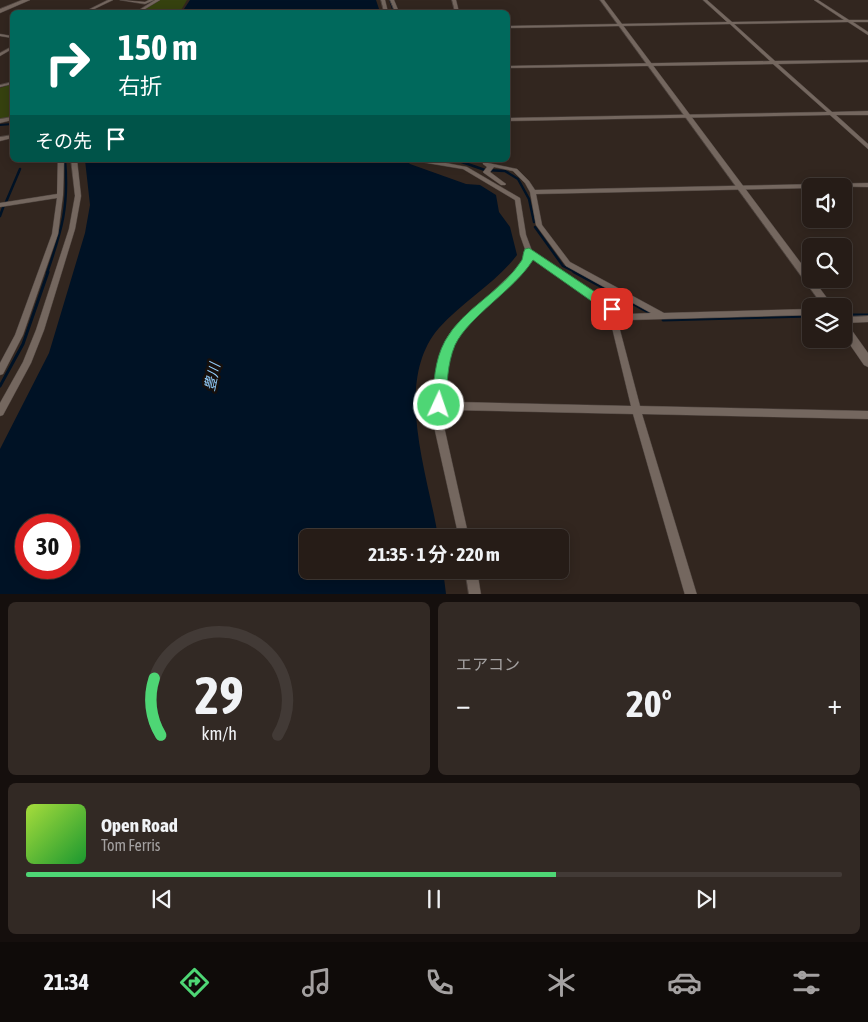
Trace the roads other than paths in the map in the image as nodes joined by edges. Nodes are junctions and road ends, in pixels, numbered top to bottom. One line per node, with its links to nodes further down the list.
1 (27, 0): 11 (main road)
2 (111, 0): 9 (street)
3 (122, 0): 4 (street)
4 (152, 0)
5 (158, 0): 10 (street)
6 (602, 0): 15 (street)
7 (705, 0): 14 (street)
8 (816, 0): 12 (street)
9 (90, 10)
10 (141, 10)
11 (0, 11)
12 (849, 21): 13 (street); 14 (street); 17 (street)
13 (868, 21)
14 (730, 23): 15 (street); 19 (street)
15 (620, 25): 16 (street); 20 (street)
16 (510, 27)
17 (868, 34)
18 (868, 61): 19 (street)
19 (774, 62): 20 (street); 23 (street)
20 (650, 64): 21 (street); 24 (street)
21 (510, 67)
22 (868, 113): 23 (street)
23 (831, 114): 24 (street); 26 (street)
24 (688, 116): 25 (street); 32 (street)
25 (510, 120)
26 (868, 147)
27 (61, 162): 34 (street)
28 (74, 162): 49 (street)
29 (432, 162): 35 (street)
30 (486, 166): 33 (street); 35 (street)
31 (868, 184): 32 (street)
32 (740, 187): 33 (street); 38 (street)
33 (534, 192): 41 (street)
34 (60, 194): 36 (street); 46 (street)
35 (518, 199): 37 (street)
36 (0, 205)
37 (529, 252): 39 (street); 47 (street)
38 (822, 298)
39 (612, 309): 41 (street); 48 (street)
40 (802, 312): 41 (street)
41 (663, 316)
42 (868, 319): 43 (street)
43 (852, 320)
44 (852, 339): 45 (street)
45 (868, 362)
46 (0, 371)
47 (441, 373): 48 (street); 51 (street)
48 (637, 411): 50 (street); 54 (street)
49 (0, 412)
50 (868, 415)
51 (462, 529)
52 (473, 579): 53 (street)
53 (476, 594)
54 (692, 594)

